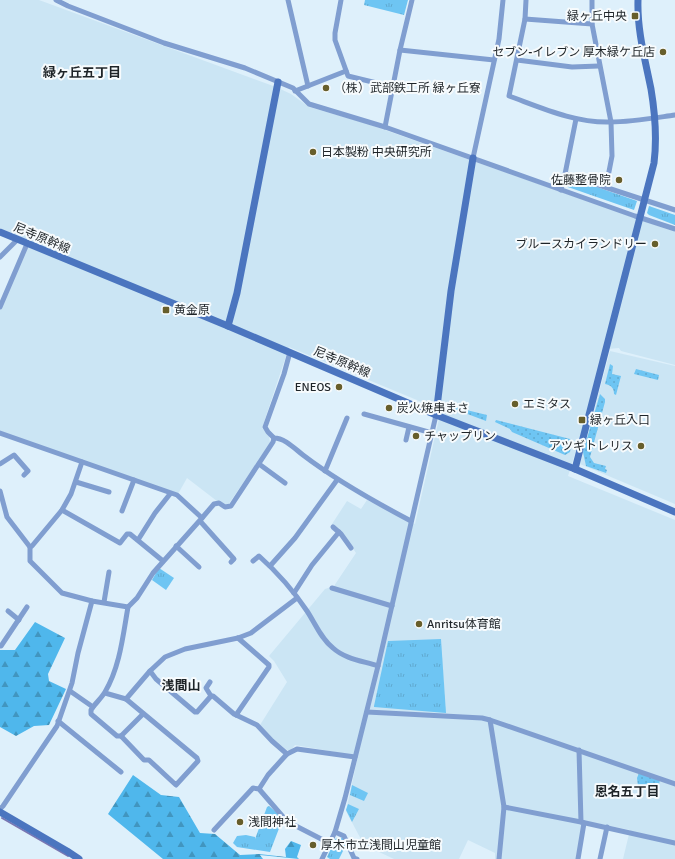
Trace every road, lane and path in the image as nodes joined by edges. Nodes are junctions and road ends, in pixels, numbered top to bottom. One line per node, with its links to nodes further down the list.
1 (56, 0): 16 (street)
2 (288, 0): 17 (street)
3 (341, 0): 15 (street)
4 (412, 0): 11 (street)
5 (503, 0): 12 (street)
6 (526, 0): 9 (street)
7 (592, 0): 10 (street)
8 (638, 0): 21 (street)
9 (525, 19): 10 (street); 13 (street)
10 (592, 24): 14 (street)
11 (400, 50): 12 (street); 18 (street)
12 (494, 60): 25 (street)
13 (517, 60): 14 (street); 22 (street)
14 (599, 66): 23 (street)
15 (346, 71): 17 (street); 18 (street)
16 (278, 82): 19 (street); 38 (street)
17 (308, 86): 19 (street)
18 (393, 87): 24 (street)
19 (295, 91): 24 (street)
20 (675, 115): 21 (street)
21 (654, 118): 23 (street); 29 (street)
22 (576, 119): 23 (street); 26 (street)
23 (611, 122): 27 (street)
24 (385, 127): 25 (street)
25 (473, 158): 28 (street); 41 (street)
26 (565, 174): 27 (street); 28 (street)
27 (606, 188): 29 (street)
28 (561, 190): 31 (street)
29 (644, 200): 30 (street); 31 (street)
30 (675, 210)
31 (640, 217): 32 (street); 51 (street)
32 (675, 228)
33 (0, 232): 34 (street, 尼寺原幹線)
34 (18, 240): 35 (street, 尼寺原幹線); 36 (street)
35 (27, 244): 37 (street); 38 (street, 尼寺原幹線)
36 (0, 257)
37 (0, 307)
38 (228, 326): 39 (street, 尼寺原幹線)
39 (290, 352): 41 (street, 尼寺原幹線); 46 (street)
40 (364, 414): 43 (street)
41 (436, 415): 45 (street); 51 (street, 尼寺原幹線)
42 (347, 418): 53 (street)
43 (409, 427): 45 (street); 47 (street)
44 (0, 433): 48 (street)
45 (432, 433): 66 (street)
46 (274, 438): 50 (street); 53 (street)
47 (406, 440)
48 (82, 462): 54 (street); 56 (street)
49 (0, 464): 52 (street)
50 (259, 464): 57 (street); 65 (street)
51 (575, 469): 64 (street, 尼寺原幹線)
52 (28, 471)
53 (325, 471): 55 (street)
54 (134, 480): 60 (street); 63 (street)
55 (337, 480): 66 (street); 76 (street)
56 (76, 482): 59 (street); 62 (street)
57 (285, 483)
58 (0, 491): 61 (street)
59 (109, 492)
60 (170, 494): 65 (street); 69 (street)
61 (1, 499): 71 (street)
62 (62, 510): 69 (street); 71 (street)
63 (122, 511)
64 (675, 512)
65 (201, 519): 70 (street); 75 (street)
66 (411, 521): 83 (street)
67 (333, 527): 68 (street)
68 (338, 532): 72 (street); 80 (street)
69 (138, 540): 73 (street)
70 (176, 546): 73 (street); 77 (street)
71 (30, 547): 81 (street)
72 (351, 548)
73 (163, 561): 85 (street)
74 (253, 561): 76 (street)
75 (231, 562)
76 (270, 566): 80 (street)
77 (200, 567)
78 (109, 572): 82 (street)
79 (332, 588): 83 (street)
80 (295, 596): 88 (street); 90 (street)
81 (92, 601): 82 (street); 93 (street)
82 (104, 602): 85 (street)
83 (392, 606): 90 (street)
84 (27, 607): 87 (street)
85 (128, 607): 94 (street)
86 (8, 611): 87 (street)
87 (19, 620): 89 (street)
88 (238, 638): 91 (street); 100 (street)
89 (0, 646)
90 (378, 666): 98 (street)
91 (150, 671): 95 (street); 96 (street)
92 (210, 682): 95 (street)
93 (70, 691): 97 (street); 102 (street)
94 (105, 693): 96 (street); 97 (street)
95 (211, 696): 100 (street)
96 (126, 699): 99 (street)
97 (93, 707): 103 (street)
98 (367, 712): 101 (street); 106 (street)
99 (142, 714): 103 (street); 103 (street)
100 (236, 715): 105 (street)
101 (490, 720): 104 (street); 110 (street)
102 (58, 721): 107 (street); 111 (street)
103 (122, 736)
104 (579, 750): 108 (street); 113 (street)
105 (287, 754): 106 (street); 109 (street)
106 (355, 757): 116 (street)
107 (121, 772)
108 (675, 784)
109 (259, 789): 115 (street); 118 (street)
110 (504, 807): 113 (street); 122 (street)
111 (0, 809)
112 (0, 812): 119 (street)
113 (582, 822): 114 (street); 123 (street)
114 (607, 827): 117 (street); 124 (street)
115 (214, 830)
116 (335, 832): 118 (street); 121 (street)
117 (675, 842)
118 (329, 843): 120 (street)
119 (79, 859)
120 (322, 859)
121 (357, 859)
122 (499, 859)
123 (578, 859)
124 (600, 859)

